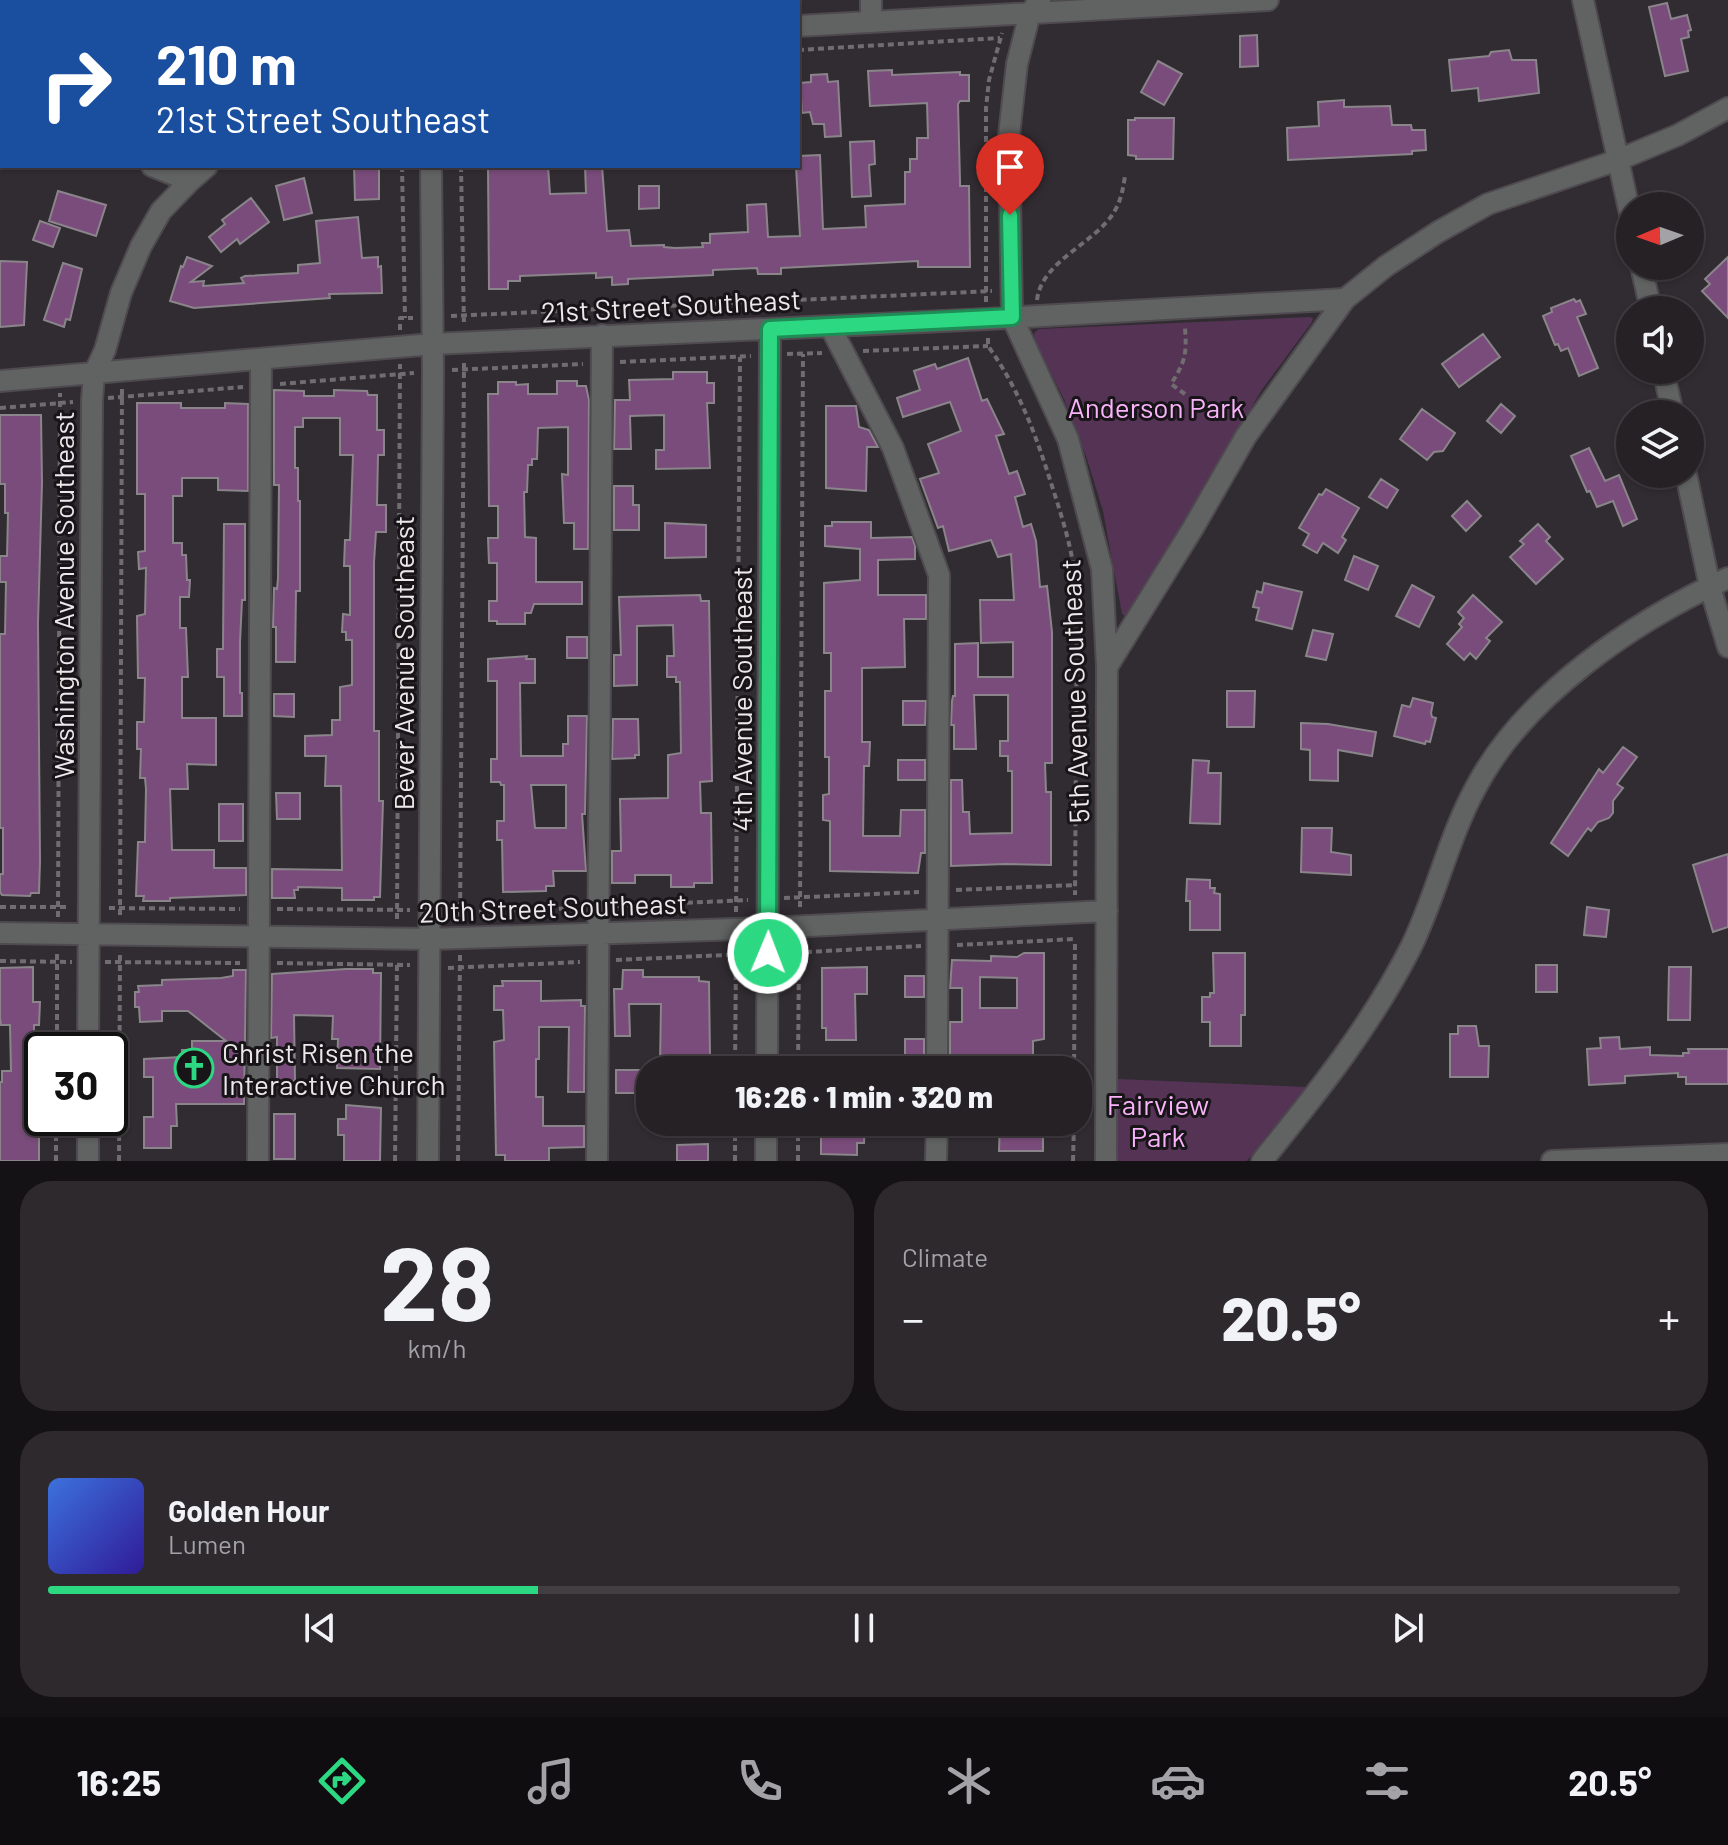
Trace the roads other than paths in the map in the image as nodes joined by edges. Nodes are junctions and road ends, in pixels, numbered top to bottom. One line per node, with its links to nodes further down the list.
1 (871, 0): 5 (street)
2 (1268, 0): 4 (street)
3 (1583, 0): 8 (street)
4 (1035, 7): 5 (street); 14 (street, 5th Avenue Southeast)
5 (871, 22): 6 (street)
6 (800, 26)
7 (1728, 108): 8 (street)
8 (1618, 160): 12 (street); 13 (street)
9 (163, 168): 11 (street)
10 (431, 168): 18 (street, Bever Avenue Southeast)
11 (189, 173): 20 (street, Washington Avenue Southeast)
12 (1625, 192)
13 (1345, 299): 14 (street, 21st Street Southeast); 25 (street)
14 (1012, 317): 15 (street, 21st Street Southeast); 25 (street, 5th Avenue Southeast)
15 (830, 326): 16 (street, 21st Street Southeast); 27 (street)
16 (770, 329): 17 (street, 21st Street Southeast); 28 (street, 4th Avenue Southeast)
17 (602, 335): 18 (street, 21st Street Southeast); 31 (street)
18 (433, 344): 19 (street, 21st Street Southeast); 33 (street, Bever Avenue Southeast)
19 (261, 359): 20 (street, 21st Street Southeast); 32 (street)
20 (94, 374): 21 (street, 21st Street Southeast); 30 (street, Washington Avenue Southeast)
21 (0, 381)
22 (1690, 488): 23 (street)
23 (1719, 582): 24 (street); 48 (street)
24 (1728, 647)
25 (1107, 667): 26 (street, 5th Avenue Southeast)
26 (1107, 911): 27 (street, 20th Street Southeast); 47 (street, 5th Avenue Southeast)
27 (938, 920): 28 (street, 20th Street Southeast); 36 (street)
28 (768, 928): 31 (street, 20th Street Southeast); 35 (street, 4th Avenue Southeast)
29 (0, 933): 30 (street, 20th Street Southeast)
30 (89, 934): 32 (street, 20th Street Southeast); 34 (street, Washington Avenue Southeast)
31 (598, 934): 33 (street, 20th Street Southeast); 44 (street)
32 (259, 936): 33 (street, 20th Street Southeast); 42 (street)
33 (429, 939): 43 (street, Bever Avenue Southeast)
34 (88, 1032)
35 (767, 1056)
36 (937, 1056)
37 (88, 1136): 41 (street)
38 (766, 1136): 45 (street)
39 (937, 1136): 46 (street)
40 (1728, 1154): 49 (street)
41 (88, 1161)
42 (258, 1161)
43 (428, 1161)
44 (597, 1161)
45 (766, 1161)
46 (936, 1161)
47 (1106, 1161)
48 (1262, 1161)
49 (1552, 1161)

